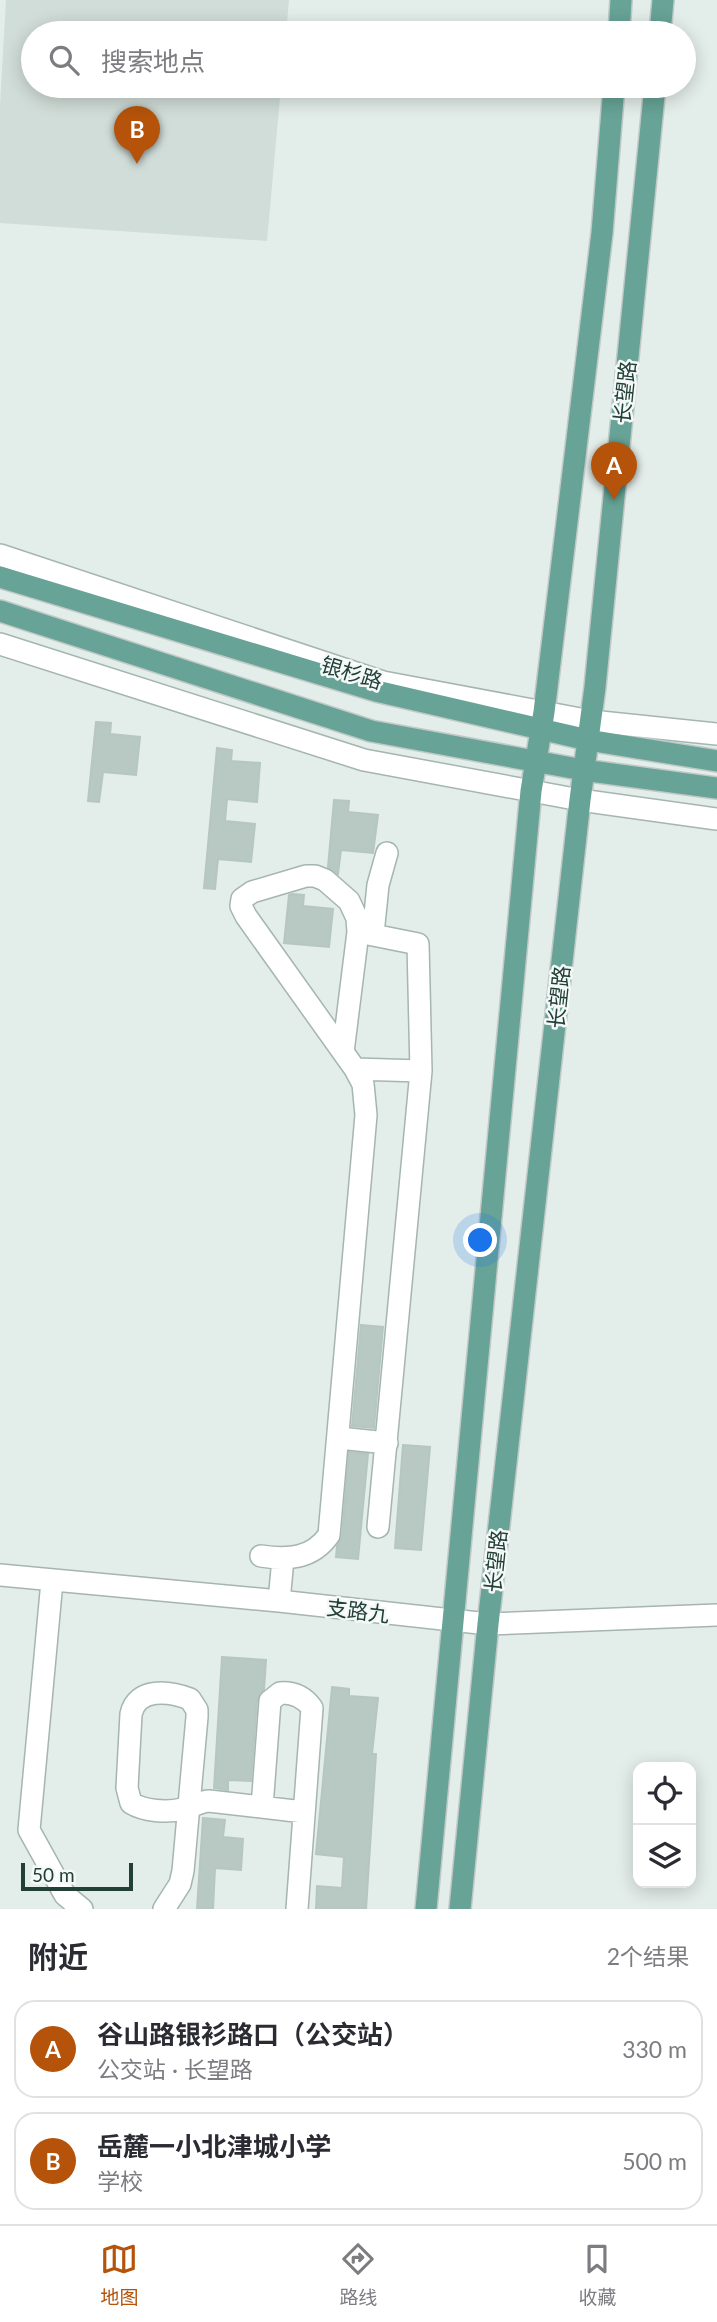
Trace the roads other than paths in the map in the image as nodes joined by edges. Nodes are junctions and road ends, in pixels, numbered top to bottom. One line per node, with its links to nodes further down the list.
1 (663, 0): 4 (main road)
2 (620, 2): 3 (main road)
3 (619, 21)
4 (661, 21)
5 (613, 98): 11 (main road, 长望路)
6 (654, 98): 12 (main road, 长望路)
7 (0, 555): 11 (street, 银杉路)
8 (0, 577): 11 (main road, 银杉路)
9 (0, 611): 14 (main road)
10 (0, 644): 18 (street)
11 (543, 721): 12 (main road, 银杉路); 14 (main road, 长望路)
12 (589, 730): 13 (street, 银杉路); 15 (main road, 银杉路); 16 (main road, 长望路)
13 (717, 734)
14 (537, 761): 16 (main road); 18 (main road, 长望路)
15 (717, 761)
16 (583, 770): 17 (main road); 19 (main road, 长望路)
17 (717, 788)
18 (531, 791): 19 (street); 36 (main road, 长望路)
19 (580, 800): 20 (street); 37 (main road, 长望路)
20 (717, 819)
21 (387, 853): 22 (street)
22 (379, 885): 23 (street); 24 (street)
23 (344, 895): 24 (street); 25 (street)
24 (365, 933): 25 (street); 26 (street)
25 (349, 1060): 26 (street); 27 (street)
26 (421, 1071): 28 (street)
27 (339, 1438): 28 (street); 31 (street)
28 (387, 1443): 29 (street)
29 (379, 1527)
30 (261, 1556): 31 (street)
31 (283, 1559): 34 (street)
32 (0, 1575): 33 (street, 支路九)
33 (52, 1581): 34 (street, 支路九); 41 (street)
34 (279, 1601): 36 (street, 支路九)
35 (717, 1615): 37 (street, 支路九)
36 (453, 1621): 37 (street, 支路九); 44 (main road, 长望路)
37 (488, 1624): 45 (main road, 长望路)
38 (189, 1807): 38 (street); 39 (street); 42 (street)
39 (262, 1807): 40 (street); 40 (street)
40 (304, 1812): 43 (street)
41 (82, 1909)
42 (164, 1909)
43 (297, 1909)
44 (426, 1909)
45 (460, 1909)

